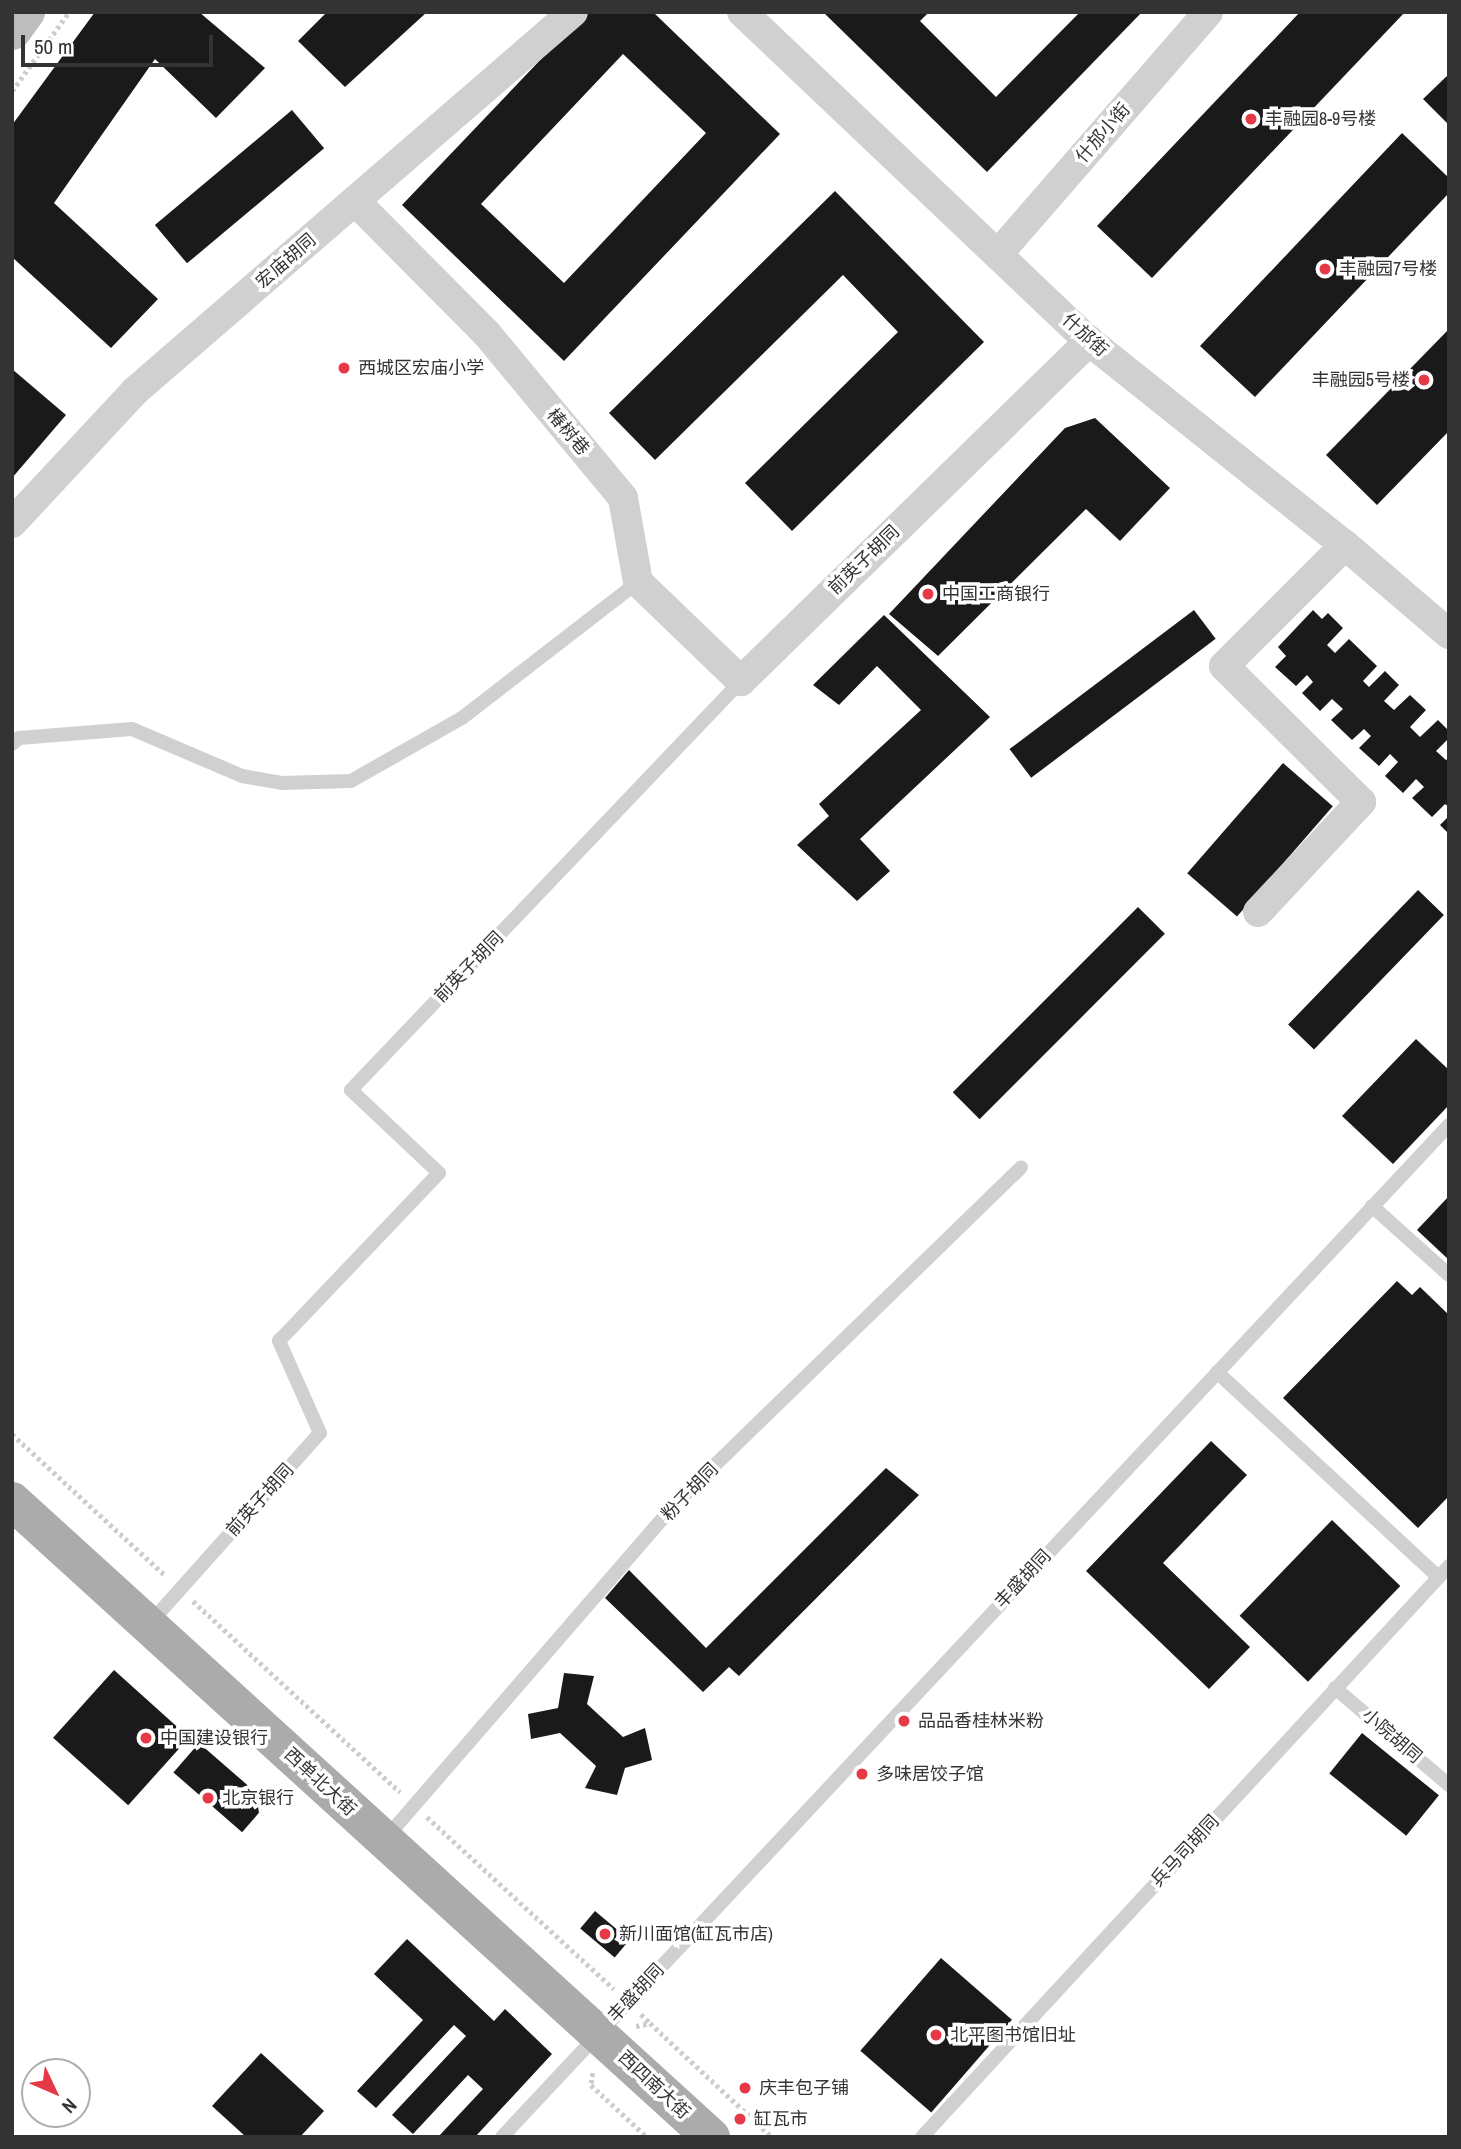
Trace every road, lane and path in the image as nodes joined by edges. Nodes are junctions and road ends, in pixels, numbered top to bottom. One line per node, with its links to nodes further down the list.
1 (26, 12): 6 (main road)
2 (69, 12): 7 (path)
3 (573, 12): 8 (street, 宏庙胡同)
4 (742, 12): 9 (street, 什邡街)
5 (1208, 12): 9 (street, 什邡小街)
6 (12, 31)
7 (12, 91)
8 (355, 201): 11 (street, 宏庙胡同); 13 (street, 椿树巷)
9 (998, 254): 10 (street, 什邡街)
10 (1089, 341): 12 (street, 什邡街); 15 (street, 前英子胡同)
11 (12, 523)
12 (1345, 545): 14 (street, 什邡街); 17 (street)
13 (638, 582): 15 (street); 16 (lane)
14 (1449, 634)
15 (741, 681): 26 (lane, 前英子胡同)
16 (12, 744)
17 (1258, 912)
18 (1449, 1125): 20 (lane, 丰盛胡同)
19 (1021, 1167): 30 (lane, 粉子胡同)
20 (1372, 1206): 21 (lane); 22 (lane, 丰盛胡同)
21 (1449, 1275)
22 (1217, 1372): 25 (lane); 32 (lane, 丰盛胡同)
23 (12, 1434): 26 (path)
24 (12, 1501): 27 (main road, 西单北大街)
25 (1444, 1572): 28 (lane, 兵马司胡同)
26 (181, 1590): 27 (lane, 前英子胡同); 30 (path)
27 (149, 1625): 31 (main road, 西单北大街)
28 (1335, 1688): 29 (lane, 小院胡同); 38 (lane, 兵马司胡同)
29 (1449, 1785)
30 (414, 1805): 31 (lane, 粉子胡同); 32 (path)
31 (384, 1840): 34 (main road, 西单北大街)
32 (627, 2002): 33 (path); 34 (lane, 丰盛胡同)
33 (650, 2023): 34 (path); 37 (path)
34 (598, 2033): 35 (lane, 丰盛胡同); 36 (main road, 西四南大街)
35 (502, 2137)
36 (711, 2137)
37 (772, 2137)
38 (922, 2137)

